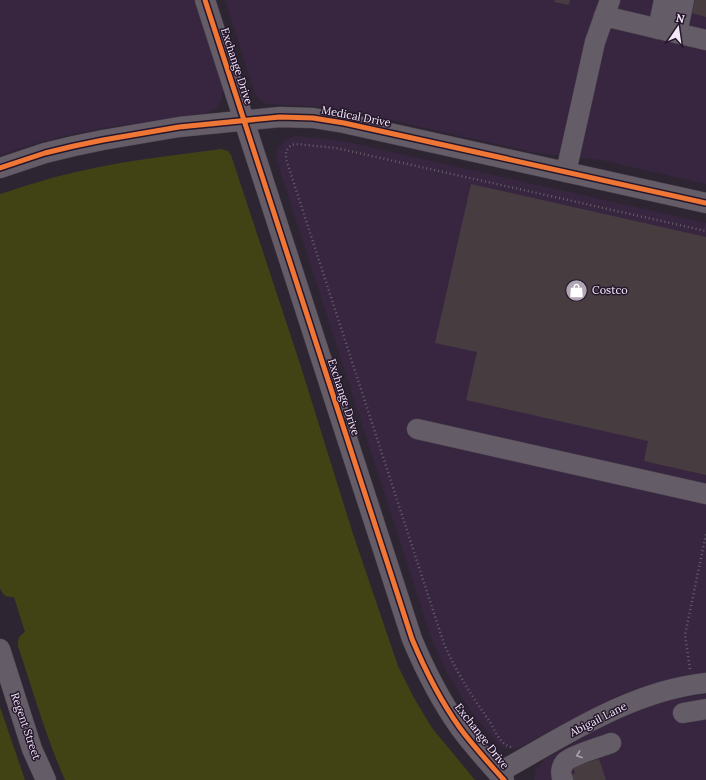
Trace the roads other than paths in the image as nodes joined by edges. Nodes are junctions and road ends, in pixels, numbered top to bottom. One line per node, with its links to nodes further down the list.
1 (205, 0): 8 (street, Exchange Drive)
2 (664, 0): 6 (street)
3 (674, 0): 6 (street)
4 (684, 0): 6 (street)
5 (607, 8): 6 (street); 10 (street)
6 (667, 31): 7 (street)
7 (706, 40)
8 (244, 120): 9 (street, Medical Drive); 10 (street, Medical Drive); 19 (street, Exchange Drive)
9 (0, 168)
10 (566, 172): 11 (street, Medical Drive)
11 (706, 203)
12 (417, 429): 13 (street)
13 (706, 494)
14 (0, 649): 20 (street, Regent Street)
15 (706, 683): 19 (street, Abigail Lane)
16 (706, 709): 17 (street)
17 (683, 713)
18 (611, 743): 21 (street, one-way to 21)
19 (501, 777)
20 (46, 780)
21 (563, 780)

